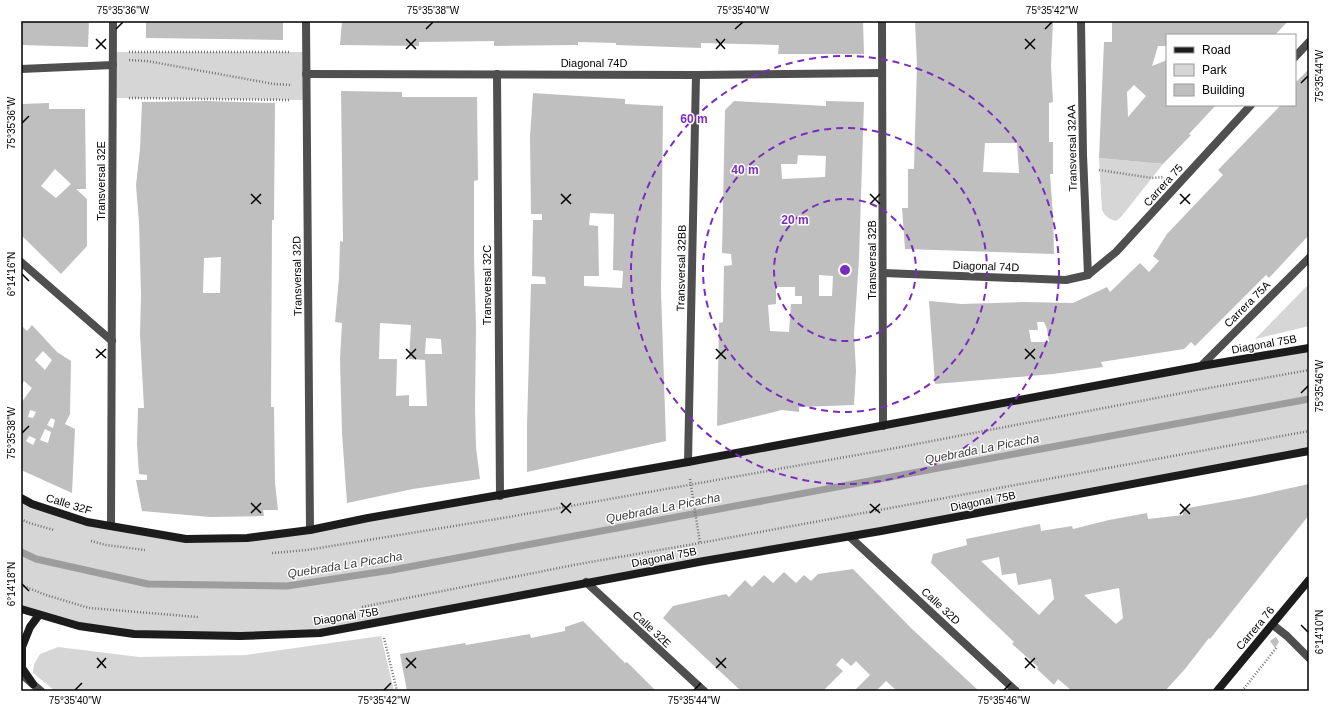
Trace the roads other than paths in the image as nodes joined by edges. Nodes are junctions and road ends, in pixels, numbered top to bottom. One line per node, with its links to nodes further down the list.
1 (113, 21): 7 (street, Transversal 32E)
2 (306, 21): 10 (street, Transversal 32D)
3 (882, 21): 9 (street, Transversal 32B)
4 (1082, 21): 17 (street, Transversal 32AA)
5 (1309, 42): 6 (street)
6 (1296, 56)
7 (113, 59): 8 (street); 18 (street, Transversal 32E)
8 (21, 69)
9 (882, 73): 12 (street, Diagonal 74D); 16 (street, Transversal 32B)
10 (306, 74): 11 (street, Diagonal 74D); 27 (street, Transversal 32D)
11 (497, 74): 12 (street, Diagonal 74D); 24 (street, Transversal 32C)
12 (696, 75): 23 (street, Transversal 32BB)
13 (1250, 106): 17 (street, Carrera 75)
14 (1309, 258): 20 (street, Carrera 75A)
15 (21, 262): 18 (street)
16 (883, 273): 17 (street, Diagonal 74D); 21 (street, Transversal 32B)
17 (1088, 275)
18 (112, 341): 26 (street, Transversal 32E)
19 (1309, 348): 20 (street, Diagonal 75B)
20 (1201, 366): 21 (street, Diagonal 75B)
21 (883, 426): 23 (street, Diagonal 75B)
22 (1309, 451): 28 (street, Diagonal 75B)
23 (688, 462): 24 (street, Diagonal 75B)
24 (500, 496): 27 (street, Diagonal 75B)
25 (21, 498): 26 (street, Calle 32F)
26 (111, 526): 27 (street, Diagonal 75B)
27 (310, 530)
28 (850, 537): 30 (street, Diagonal 75B); 39 (street, Calle 32D)
29 (1309, 580): 33 (street, Carrera 76)
30 (586, 582): 32 (street, Diagonal 75B); 38 (street, Calle 32E)
31 (21, 609): 32 (street, Diagonal 75B)
32 (39, 615): 36 (street)
33 (1272, 624): 34 (street); 40 (street, Carrera 76)
34 (1309, 658)
35 (21, 674): 36 (street)
36 (33, 684): 37 (street)
37 (40, 691)
38 (704, 691)
39 (1016, 691)
40 (1217, 691)

